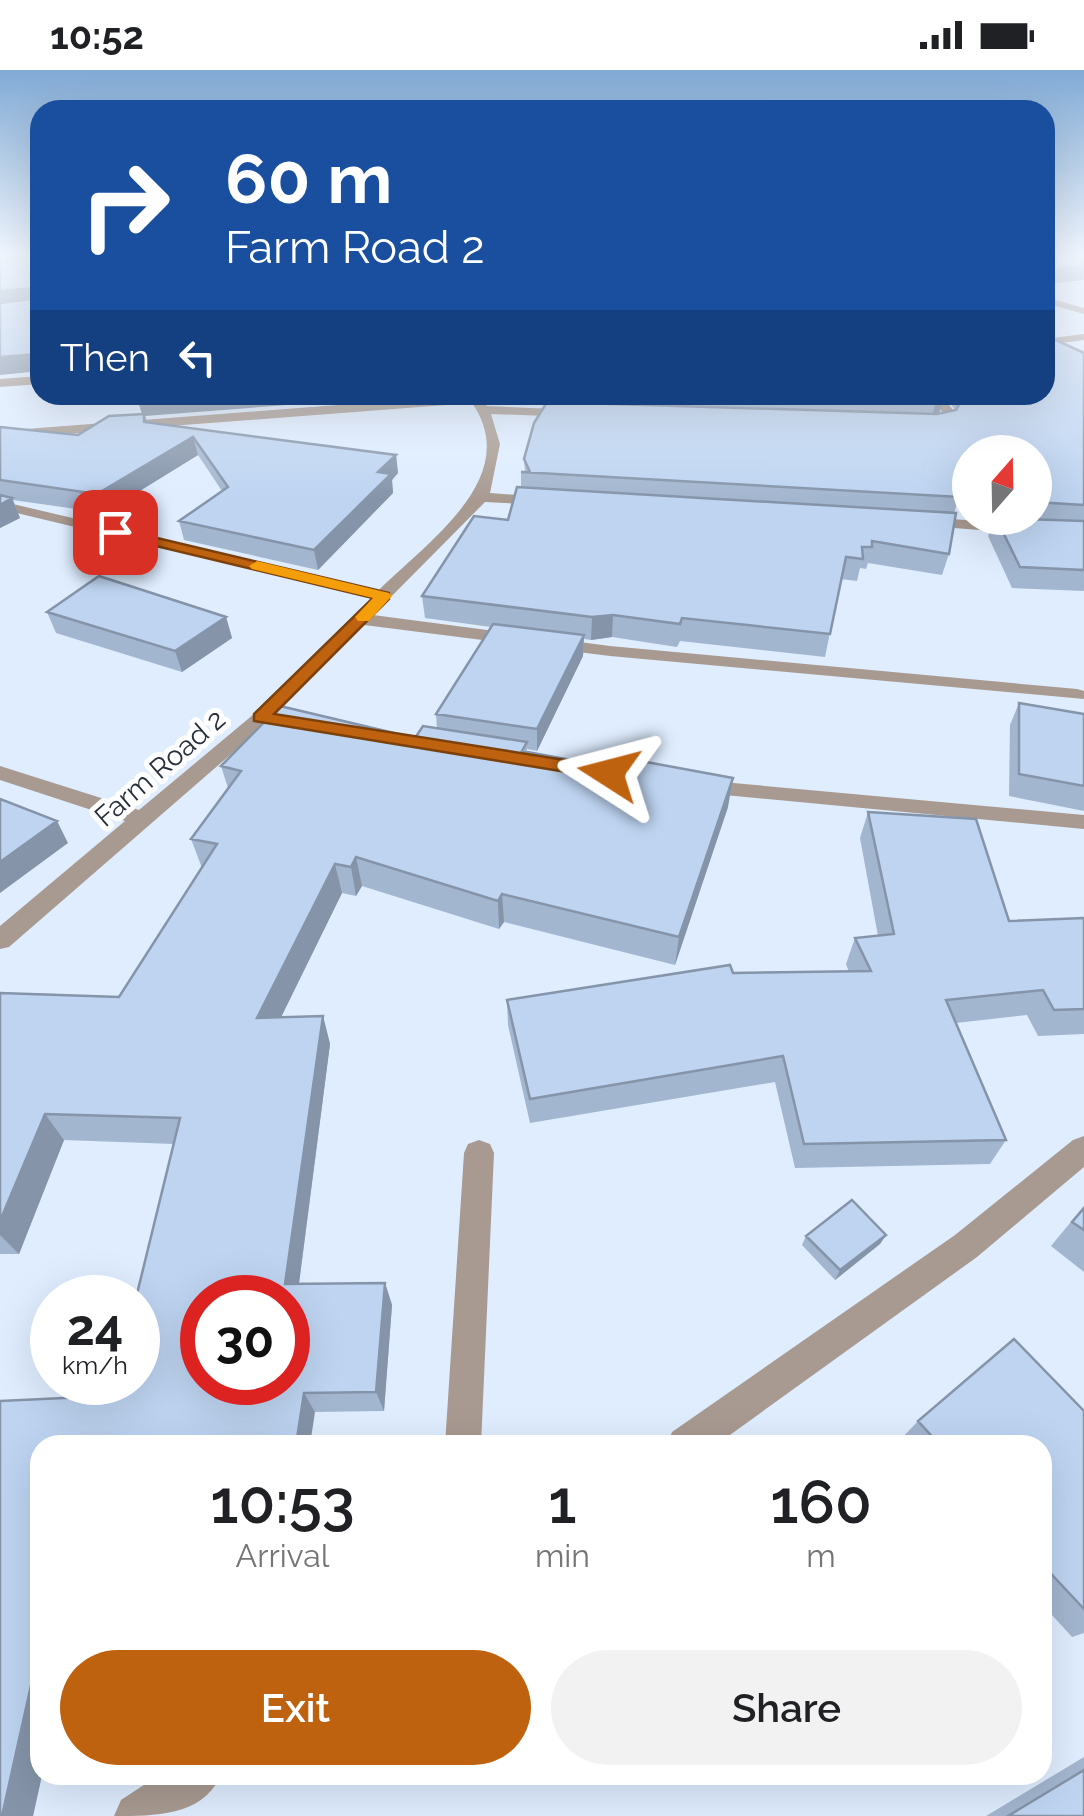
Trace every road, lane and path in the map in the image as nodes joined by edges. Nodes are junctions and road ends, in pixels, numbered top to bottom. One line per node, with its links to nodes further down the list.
1 (1084, 337): 2 (street)
2 (1055, 341)
3 (30, 381): 4 (street)
4 (0, 383)
5 (421, 405): 11 (street)
6 (480, 405): 12 (street)
7 (514, 405): 9 (street)
8 (943, 405): 10 (street)
9 (598, 414)
10 (914, 424)
11 (0, 435)
12 (482, 498): 13 (street); 17 (street, Farm Road 2)
13 (558, 502)
14 (0, 505): 17 (street)
15 (903, 521): 16 (street)
16 (1084, 534)
17 (384, 596): 18 (street, Farm Road 2)
18 (362, 619): 19 (street); 22 (street, Farm Road 2)
19 (1077, 695)
20 (0, 774): 22 (street)
21 (686, 785): 23 (street)
22 (142, 819): 24 (street, Farm Road 2)
23 (1084, 822)
24 (0, 940)
25 (1084, 1149): 28 (street)
26 (479, 1154): 27 (street)
27 (465, 1435)
28 (699, 1435)
29 (184, 1785): 30 (street)
30 (136, 1816)

